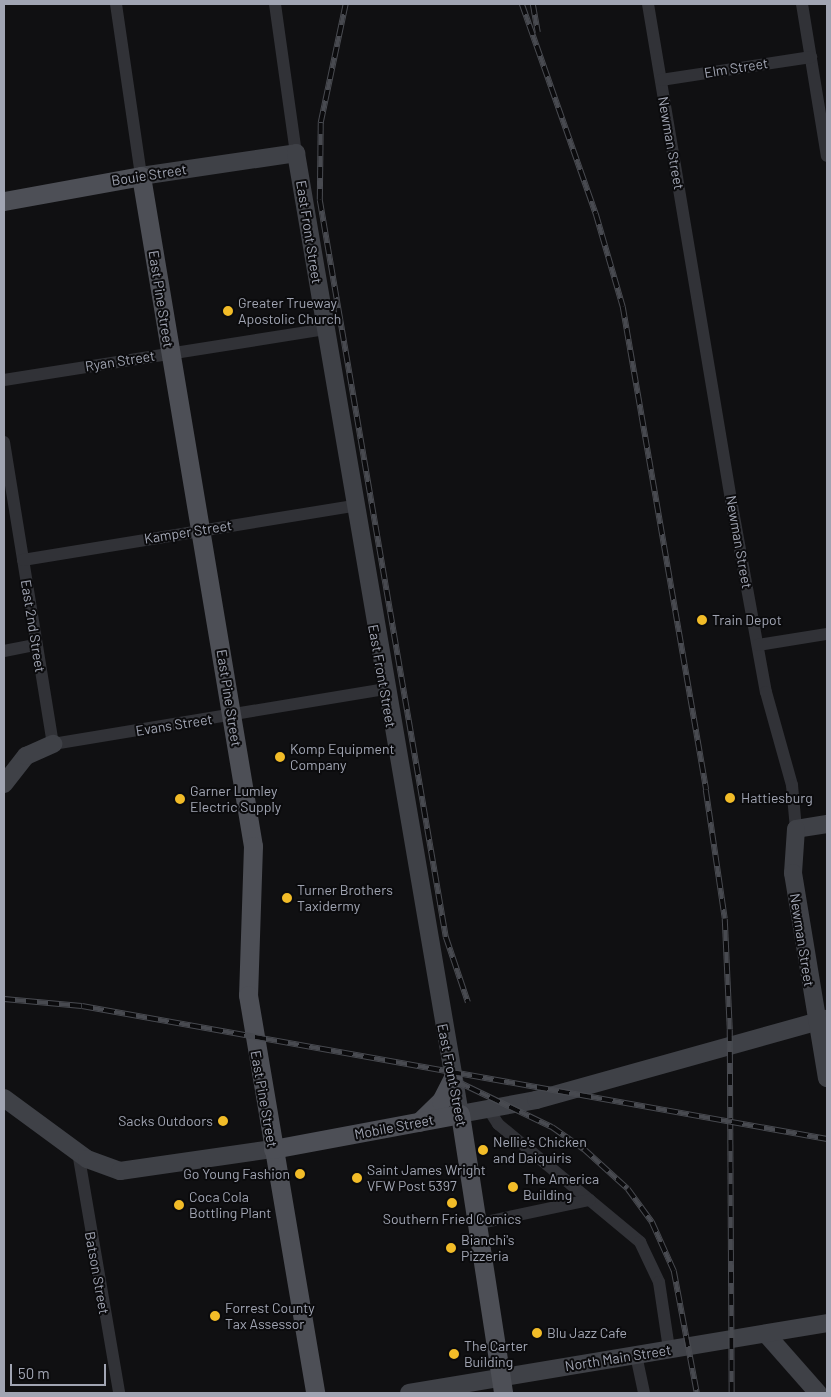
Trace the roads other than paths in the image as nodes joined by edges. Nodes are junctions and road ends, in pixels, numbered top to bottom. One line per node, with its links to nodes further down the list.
1 (116, 4): 9 (street, East Pine Street)
2 (275, 4): 7 (street, East Front Street)
3 (648, 4): 6 (street, Newman Street)
4 (802, 4): 5 (street)
5 (811, 57): 6 (street, Elm Street); 8 (street)
6 (661, 80): 20 (street, Newman Street)
7 (296, 153): 9 (street, Bouie Street); 11 (street, East Front Street)
8 (827, 156)
9 (141, 176): 10 (main road, Bouie Street); 12 (main road, East Pine Street)
10 (4, 201)
11 (325, 329): 12 (street, Ryan Street); 15 (street, East Front Street)
12 (170, 352): 13 (street, Ryan Street); 16 (main road, East Pine Street)
13 (4, 380)
14 (4, 442): 17 (street, East 2nd Street)
15 (354, 506): 16 (street, Kamper Street); 22 (street, East Front Street)
16 (203, 530): 17 (street, Kamper Street); 23 (main road, East Pine Street)
17 (22, 560): 19 (street, East 2nd Street)
18 (827, 634): 20 (street)
19 (36, 645): 21 (street); 24 (street, East 2nd Street)
20 (758, 645): 27 (street, Newman Street)
21 (4, 651)
22 (384, 689): 23 (street, Evans Street); 29 (street, East Front Street)
23 (231, 715): 24 (street, Evans Street); 35 (main road, East Pine Street)
24 (53, 744): 25 (street)
25 (4, 784)
26 (827, 824): 27 (street)
27 (796, 829): 28 (street, Newman Street)
28 (821, 1020): 30 (street, Newman Street); 32 (street, Mobile Street)
29 (452, 1078): 33 (street, East Front Street); 34 (main road)
30 (827, 1078)
31 (4, 1098): 36 (street, Mobile Street)
32 (489, 1110): 33 (street, Mobile Street); 37 (street)
33 (460, 1114): 34 (main road, Mobile Street); 38 (main road, East Front Street)
34 (419, 1122): 35 (main road, Mobile Street)
35 (273, 1149): 36 (street, Mobile Street); 45 (main road, East Pine Street)
36 (78, 1152): 44 (street, Batson Street)
37 (589, 1200): 38 (street); 41 (street)
38 (476, 1224): 43 (main road, East Front Street)
39 (827, 1323): 40 (street, North Main Street)
40 (766, 1334): 41 (street, North Main Street); 48 (street)
41 (669, 1350): 42 (street, North Main Street)
42 (636, 1355): 43 (street, North Main Street); 47 (street)
43 (502, 1385): 46 (street, North Main Street)
44 (119, 1393)
45 (315, 1393)
46 (409, 1393)
47 (644, 1393)
48 (818, 1393)

